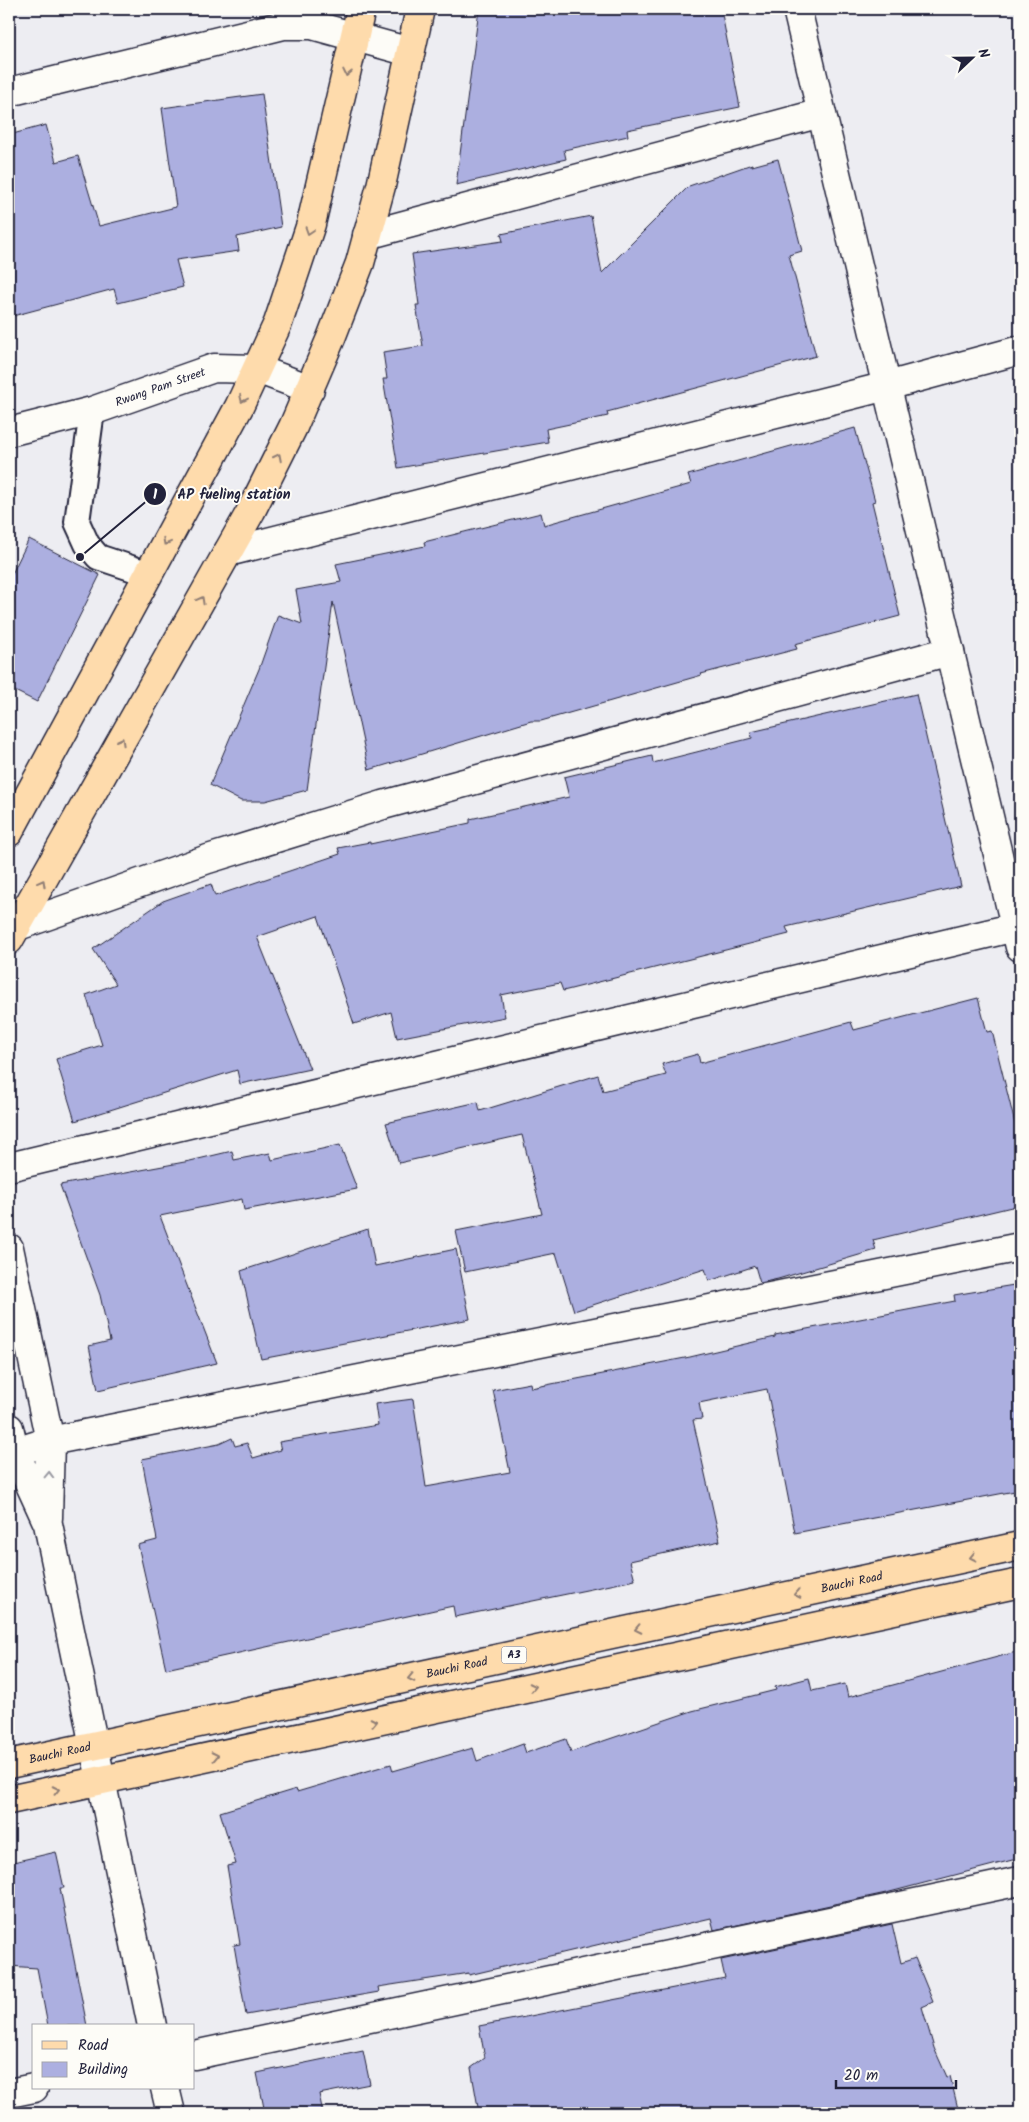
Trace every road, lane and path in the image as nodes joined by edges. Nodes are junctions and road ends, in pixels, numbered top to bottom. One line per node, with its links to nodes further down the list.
1 (361, 9): 4 (main road)
2 (420, 9): 5 (main road)
3 (797, 9): 7 (street)
4 (355, 36): 5 (street); 6 (street); 10 (main road, one-way to 10)
5 (410, 52): 8 (main road)
6 (9, 92)
7 (821, 113): 8 (street); 11 (street)
8 (368, 234): 12 (main road)
9 (1020, 350): 11 (street)
10 (257, 369): 12 (street, Rwang Pam Street); 13 (street, Rwang Pam Street); 16 (main road, one-way to 16)
11 (887, 386): 15 (street); 17 (street)
12 (310, 389): 15 (main road, one-way to 12)
13 (92, 411): 14 (street, Rwang Pam Street); 16 (lane)
14 (9, 432)
15 (228, 552): 20 (main road, one-way to 15)
16 (149, 574): 18 (main road)
17 (950, 651): 19 (street); 20 (street)
18 (9, 832)
19 (1019, 933): 21 (street)
20 (11, 934)
21 (9, 1167)
22 (1020, 1247): 25 (street)
23 (9, 1248): 25 (street)
24 (12, 1440): 25 (street); 26 (street)
25 (50, 1442): 26 (street, one-way to 25)
26 (48, 1524): 29 (street)
27 (1020, 1546): 29 (main road, Bauchi Road / A3, one-way to 29)
28 (1020, 1583): 31 (main road, one-way to 28)
29 (94, 1746): 30 (main road, Bauchi Road / A3); 31 (street)
30 (9, 1764)
31 (100, 1781): 32 (main road, one-way to 31); 34 (street)
32 (9, 1800)
33 (1020, 1881): 35 (street)
34 (152, 2024)
35 (195, 2055)
36 (32, 2088): 38 (street)
37 (165, 2090): 39 (street)
38 (9, 2093)
39 (171, 2113)

